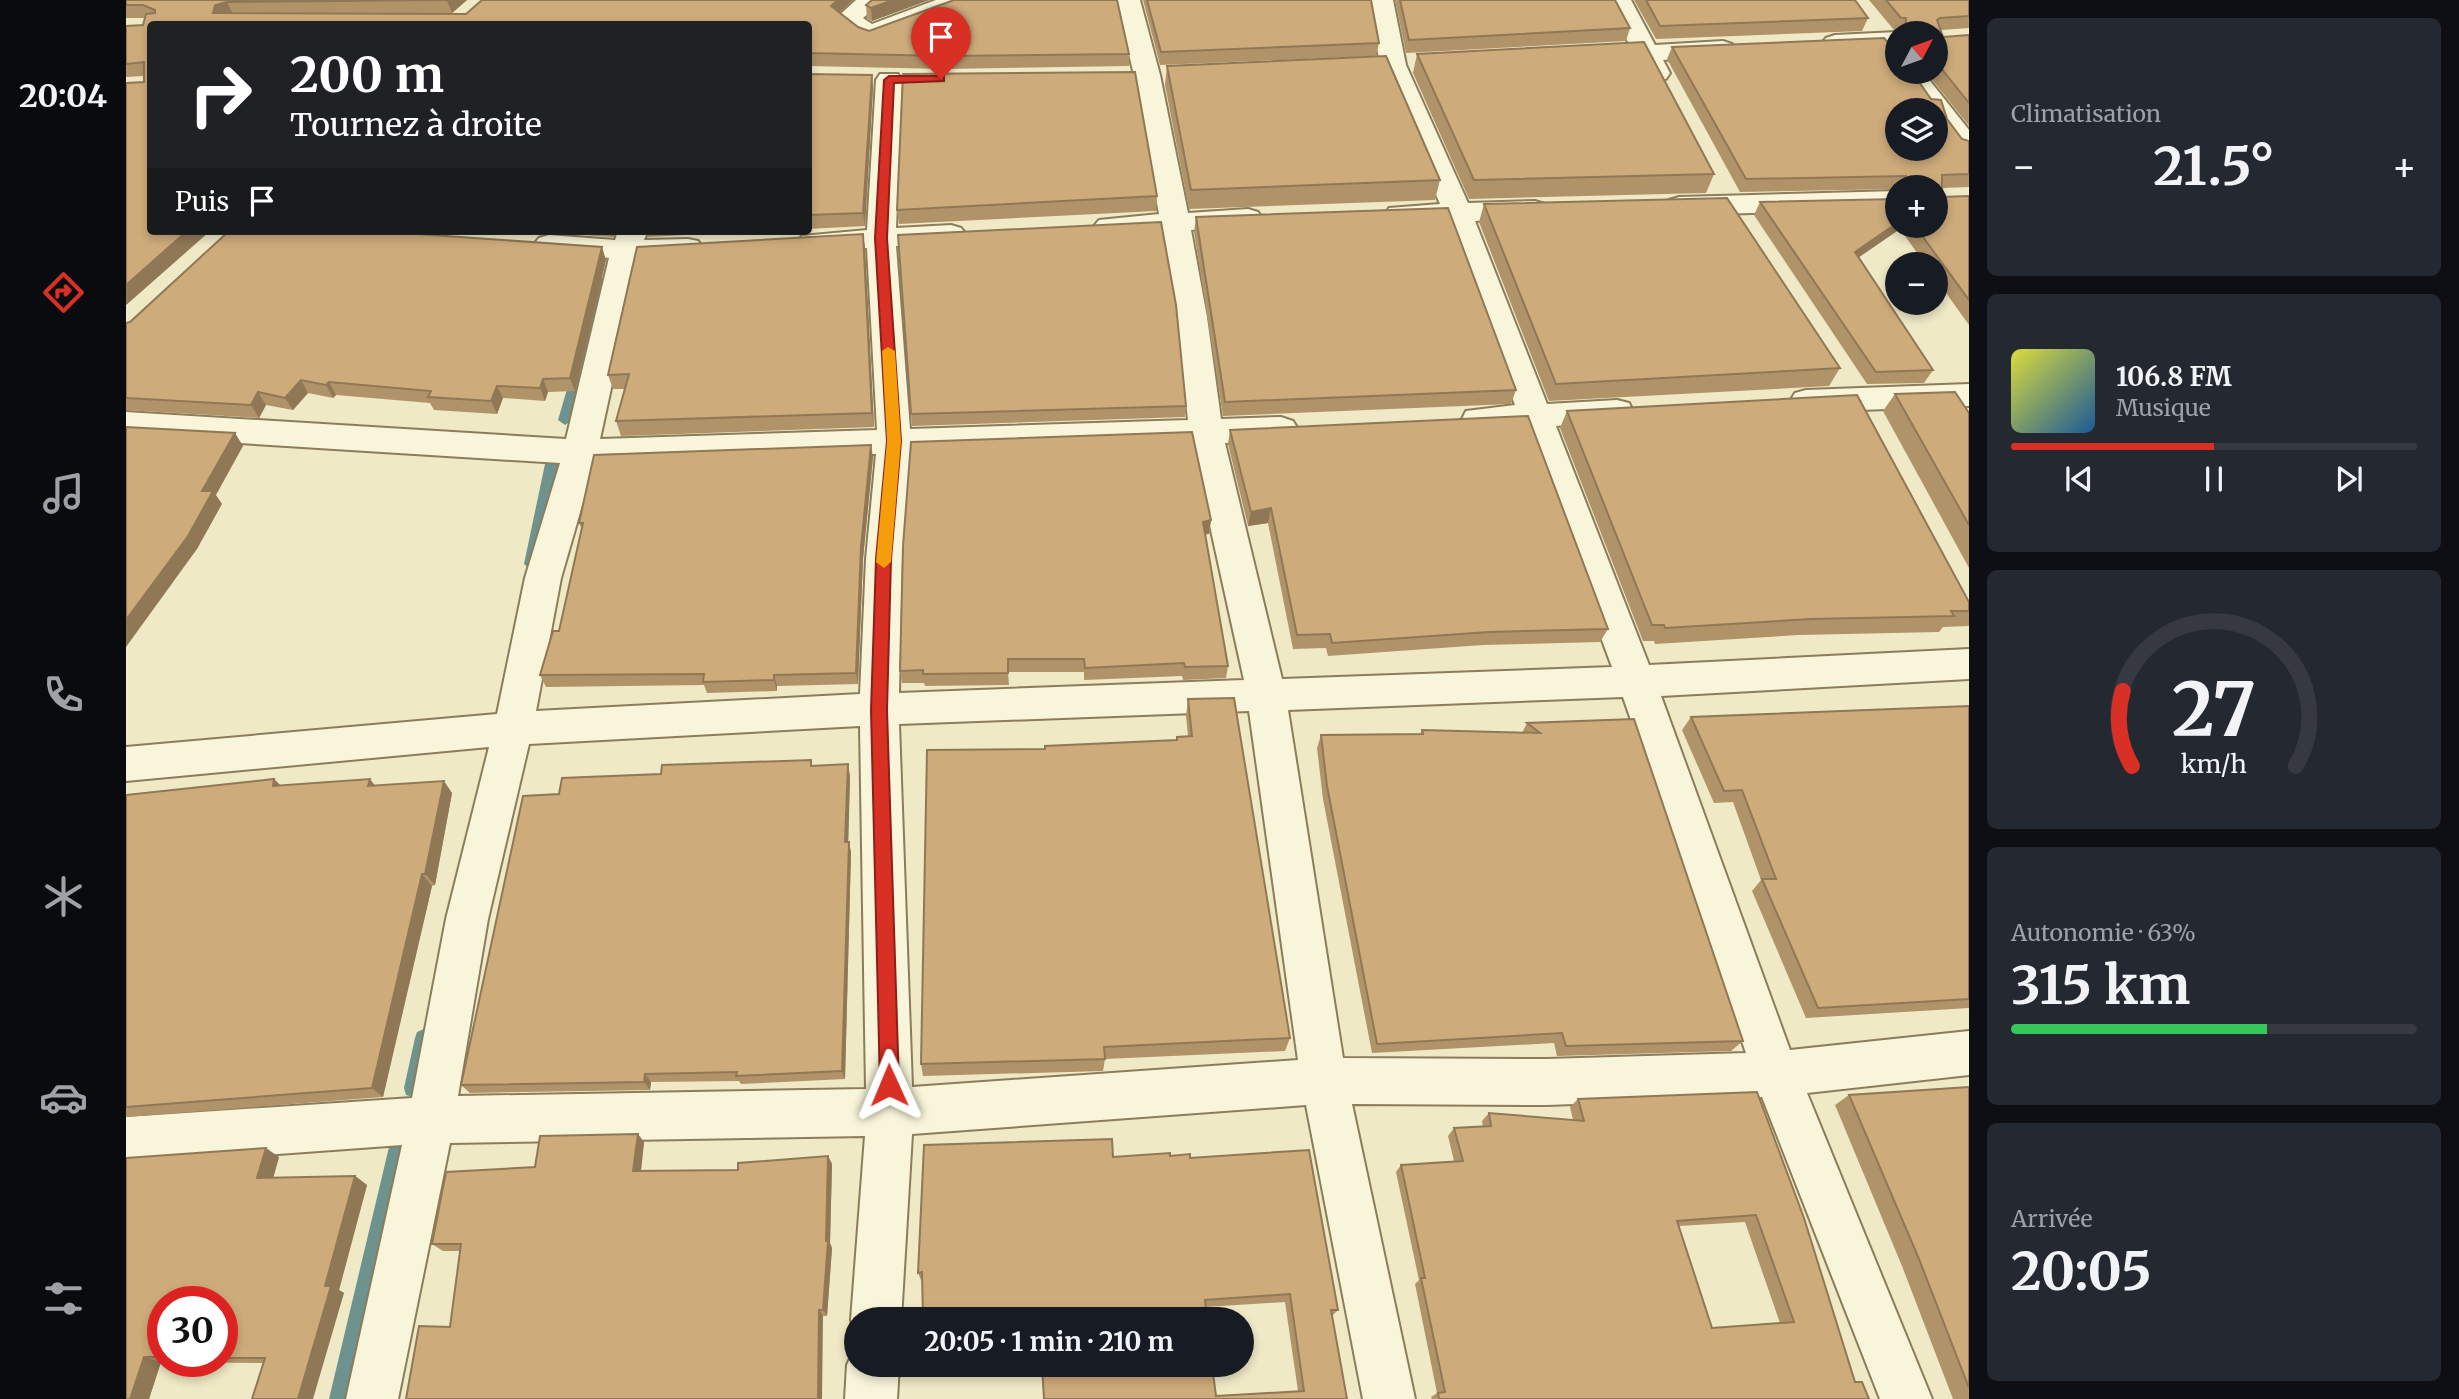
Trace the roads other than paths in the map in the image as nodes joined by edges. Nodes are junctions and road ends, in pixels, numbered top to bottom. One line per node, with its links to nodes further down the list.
1 (872, 0): 2 (street)
2 (959, 0)
3 (1128, 0): 24 (street)
4 (1381, 0): 21 (street)
5 (1619, 0): 11 (street)
6 (1870, 20): 7 (street)
7 (1885, 36)
8 (1806, 45): 9 (street)
9 (1885, 45)
10 (1752, 47): 11 (street)
11 (1646, 52): 12 (street); 15 (street)
12 (1579, 56)
13 (889, 79): 28 (street)
14 (1919, 84): 16 (street)
15 (1671, 99)
16 (1969, 148)
17 (1723, 193): 18 (street); 19 (street); 27 (street)
18 (1885, 200)
19 (1650, 206)
20 (1556, 209): 21 (street)
21 (1458, 213): 22 (street); 38 (street)
22 (1378, 214)
23 (1270, 217): 24 (street)
24 (1175, 222): 25 (street); 43 (street)
25 (1082, 227)
26 (975, 233): 28 (street)
27 (1751, 236)
28 (881, 238): 31 (street); 44 (street)
29 (629, 240): 30 (street); 32 (street); 45 (street)
30 (515, 242)
31 (780, 244)
32 (716, 247)
33 (1836, 366): 35 (street)
34 (1969, 395): 35 (street)
35 (1857, 398): 36 (street); 42 (street)
36 (1777, 403)
37 (1642, 410): 38 (street)
38 (1534, 416): 39 (street); 47 (street)
39 (1441, 422)
40 (126, 424): 45 (street)
41 (1310, 428): 43 (street)
42 (1876, 432)
43 (1206, 433): 44 (street); 48 (street)
44 (894, 441): 45 (street); 49 (street)
45 (580, 452): 50 (street)
46 (1969, 664): 47 (street)
47 (1636, 680): 48 (street); 53 (street)
48 (1266, 693): 49 (street); 54 (street)
49 (879, 710): 50 (street); 55 (street)
50 (513, 729): 51 (street); 56 (street)
51 (126, 764)
52 (1969, 1054): 53 (street)
53 (1776, 1074): 54 (street); 63 (street)
54 (1324, 1081): 55 (street); 62 (street)
55 (890, 1112): 56 (street); 58 (street)
56 (431, 1120): 57 (street); 60 (street)
57 (126, 1141)
58 (877, 1307)
59 (872, 1377): 61 (street)
60 (372, 1399)
61 (871, 1399)
62 (1389, 1399)
63 (1906, 1399)

